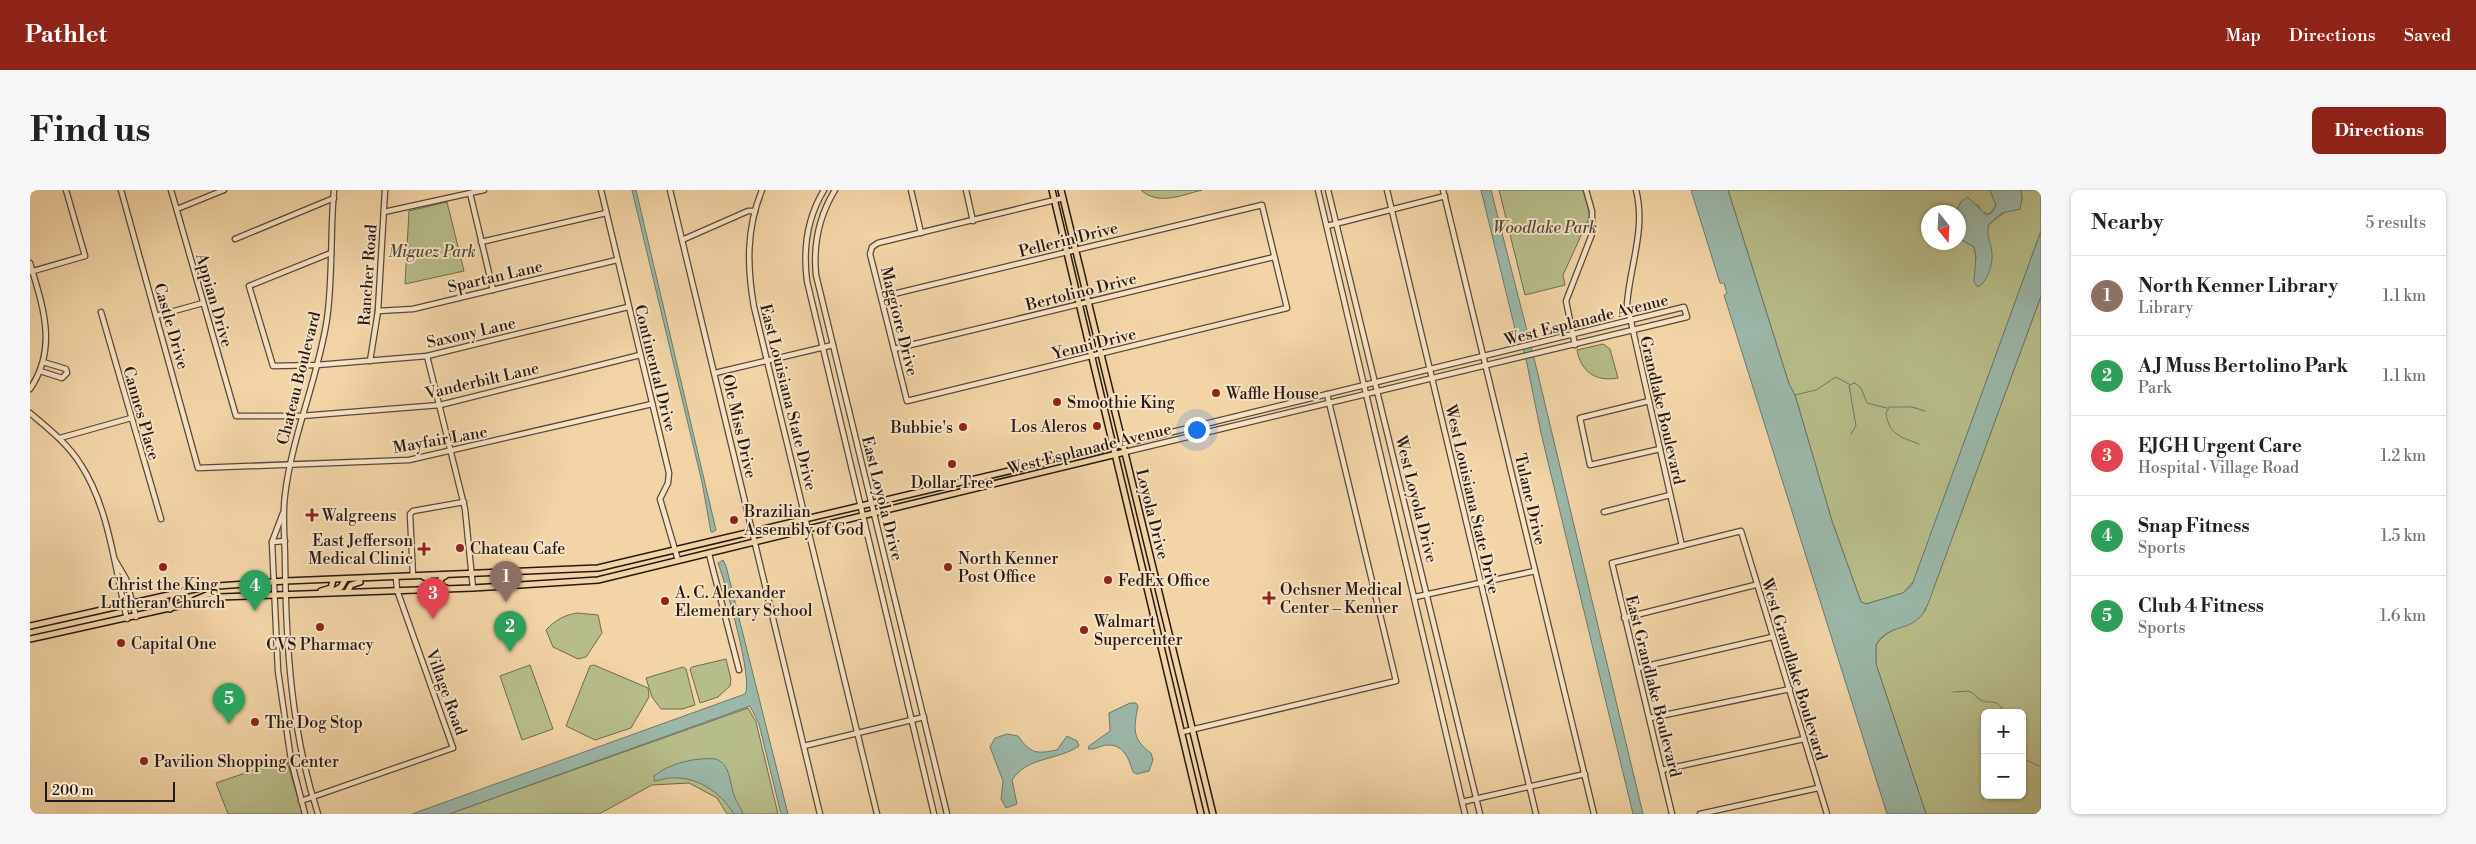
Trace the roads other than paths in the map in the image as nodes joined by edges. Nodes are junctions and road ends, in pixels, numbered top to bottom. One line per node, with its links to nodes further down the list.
1 (66, 190): 48 (street)
2 (121, 190): 57 (street, Castle Drive)
3 (171, 190): 30 (street, Appian Drive)
4 (224, 190): 30 (street)
5 (334, 190): 26 (street, Chateau Boulevard)
6 (385, 190): 33 (street, Rancher Road)
7 (450, 190): 27 (street)
8 (484, 190): 24 (street)
9 (600, 190): 34 (street, Continental Drive)
10 (670, 190): 40 (street, Ole Miss Drive)
11 (762, 190): 32 (street, East Louisiana State Drive)
12 (824, 190): 63 (street, East Loyola Drive)
13 (835, 190): 61 (street, East Loyola Drive)
14 (911, 190): 38 (street)
15 (966, 190): 35 (street)
16 (1052, 190): 29 (main road, Loyola Drive)
17 (1062, 190): 28 (main road, Loyola Drive)
18 (1318, 190): 37 (street, West Loyola Drive)
19 (1328, 190): 36 (street, West Loyola Drive)
20 (1387, 190): 31 (street, West Louisiana State Drive)
21 (1443, 190): 25 (street, Tulane Drive)
22 (1586, 190): 60 (street)
23 (1636, 190): 58 (street, Grandlake Boulevard)
24 (470, 193): 27 (street); 41 (street)
25 (1445, 196): 31 (street); 69 (street, Tulane Drive)
26 (334, 198): 39 (street); 44 (street, Chateau Boulevard)
27 (452, 198): 33 (street)
28 (1064, 198): 29 (street); 42 (main road, Loyola Drive)
29 (1055, 201): 35 (street); 43 (main road, Loyola Drive)
30 (177, 209): 52 (street, Appian Drive)
31 (1391, 210): 36 (street); 75 (street, West Louisiana State Drive)
32 (755, 211): 40 (street); 70 (street, East Louisiana State Drive)
33 (384, 212): 55 (street, Rancher Road)
34 (606, 213): 41 (street); 46 (street, Continental Drive)
35 (973, 221): 38 (street)
36 (1337, 223): 37 (street); 79 (street, West Loyola Drive)
37 (1327, 226): 80 (street, West Loyola Drive)
38 (920, 233): 50 (street, Maggiore Drive)
39 (235, 239)
40 (682, 240): 77 (street, Ole Miss Drive)
41 (482, 242): 49 (street)
42 (1077, 250): 43 (street, Pellerin Drive); 45 (street, Pellerin Drive); 51 (main road, Loyola Drive)
43 (1067, 252): 50 (street, Pellerin Drive); 53 (main road, Loyola Drive)
44 (331, 253): 73 (street, Chateau Boulevard); 73 (street, Saxony Lane)
45 (1274, 257): 51 (street, Bertolino Drive); 65 (street, Yenni Drive)
46 (617, 260): 49 (street, Spartan Lane); 54 (street, Continental Drive)
47 (30, 263): 48 (street)
48 (31, 272): 72 (street)
49 (493, 290): 55 (street, Spartan Lane)
50 (881, 297): 64 (street, Maggiore Drive)
51 (1088, 302): 53 (street, Bertolino Drive); 65 (main road, Loyola Drive)
52 (203, 303): 57 (street); 91 (street, Appian Drive)
53 (1080, 304): 64 (street, Bertolino Drive); 68 (main road, Loyola Drive)
54 (628, 307): 66 (street, Continental Drive); 67 (street, Saxony Lane)
55 (378, 311): 71 (street, Rancher Road)
56 (101, 312): 93 (street, Cannes Place)
57 (156, 316): 105 (street, Castle Drive)
58 (1629, 322): 59 (street, Grandlake Boulevard); 59 (street, West Esplanade Avenue); 60 (street, West Esplanade Avenue)
59 (1632, 331): 62 (street, West Esplanade Avenue); 85 (street, Grandlake Boulevard)
60 (1572, 336): 62 (street); 69 (street, West Esplanade Avenue)
61 (833, 345): 63 (street); 114 (street, East Loyola Drive)
62 (1575, 345): 74 (street, West Esplanade Avenue)
63 (823, 347): 70 (street); 115 (street, East Loyola Drive)
64 (894, 349): 86 (street, Maggiore Drive)
65 (1101, 354): 68 (street, Yenni Drive); 94 (main road, Loyola Drive)
66 (640, 355): 88 (street, Continental Drive); 89 (street, Vanderbilt Lane)
67 (427, 356): 71 (street, Saxony Lane); 89 (street)
68 (1092, 356): 86 (street, Yenni Drive); 95 (main road, Loyola Drive)
69 (1483, 356): 74 (street, Tulane Drive); 75 (street, West Esplanade Avenue)
70 (768, 360): 77 (street); 122 (street, East Louisiana State Drive)
71 (370, 361): 73 (street, Saxony Lane)
72 (43, 362): 76 (street); 76 (street)
73 (316, 365): 92 (street, Chateau Boulevard)
74 (1486, 366): 78 (street, West Esplanade Avenue); 136 (street, Tulane Drive)
75 (1429, 370): 78 (street, West Louisiana State Drive); 79 (street, West Esplanade Avenue)
76 (40, 372): 81 (street)
77 (715, 373): 124 (street, Ole Miss Drive)
78 (1432, 380): 82 (street, West Esplanade Avenue); 148 (street, West Louisiana State Drive)
79 (1376, 382): 80 (street, West Esplanade Avenue); 82 (street, West Loyola Drive)
80 (1364, 384): 83 (street, West Esplanade Avenue); 84 (street, West Loyola Drive)
81 (30, 389)
82 (1379, 392): 84 (street, West Esplanade Avenue); 162 (street, West Loyola Drive)
83 (1327, 394): 87 (street); 97 (street, West Esplanade Avenue)
84 (1366, 394): 87 (street, West Esplanade Avenue); 164 (street, West Loyola Drive)
85 (1649, 401): 99 (street, Grandlake Boulevard); 99 (street)
86 (907, 402)
87 (1329, 403): 101 (street, West Esplanade Avenue); 187 (street)
88 (652, 404): 100 (street, Mayfair Lane); 129 (street, Continental Drive)
89 (440, 405): 92 (street, Vanderbilt Lane); 100 (street)
90 (30, 413): 96 (street)
91 (236, 416): 92 (street, Vanderbilt Lane)
92 (301, 416): 104 (street, Chateau Boulevard)
93 (131, 418): 96 (street); 121 (street, Cannes Place)
94 (1118, 424): 95 (main road); 97 (main road, Loyola Drive)
95 (1109, 426): 98 (main road, Loyola Drive)
96 (60, 438): 132 (street)
97 (1122, 444): 98 (main road, West Esplanade Avenue); 101 (main road, Loyola Drive)
98 (1113, 446): 102 (main road, Loyola Drive); 103 (main road, West Esplanade Avenue)
99 (1660, 449): 111 (street, Grandlake Boulevard)
100 (452, 452): 104 (street, Mayfair Lane); 113 (street)
101 (1125, 452): 102 (main road, West Esplanade Avenue); 177 (main road, Loyola Drive)
102 (1115, 455): 106 (main road, West Esplanade Avenue); 178 (main road, Loyola Drive)
103 (1048, 462): 106 (main road); 107 (main road, West Esplanade Avenue)
104 (290, 464): 105 (street, Mayfair Lane); 117 (street, Chateau Boulevard)
105 (198, 468)
106 (1050, 471): 108 (main road, West Esplanade Avenue)
107 (1002, 473): 108 (main road); 109 (main road, West Esplanade Avenue)
108 (1004, 482): 110 (main road, West Esplanade Avenue)
109 (956, 484): 110 (main road); 112 (main road, West Esplanade Avenue)
110 (958, 494): 116 (main road, West Esplanade Avenue)
111 (1670, 495): 118 (street); 128 (street, Grandlake Boulevard)
112 (906, 496): 114 (main road, West Esplanade Avenue); 116 (main road)
113 (464, 502): 138 (street); 139 (street)
114 (871, 504): 115 (main road, West Esplanade Avenue); 119 (street, East Loyola Drive)
115 (861, 506): 120 (street, East Loyola Drive); 122 (main road, West Esplanade Avenue)
116 (909, 506): 119 (main road, West Esplanade Avenue)
117 (283, 512): 125 (street, Chateau Boulevard); 126 (street, Chateau Boulevard)
118 (1604, 512)
119 (874, 514): 120 (main road, West Esplanade Avenue); 184 (street, East Loyola Drive)
120 (863, 516): 123 (main road, West Esplanade Avenue); 186 (street, East Loyola Drive)
121 (161, 520)
122 (807, 520): 123 (street, East Louisiana State Drive); 124 (main road, West Esplanade Avenue)
123 (809, 529): 127 (main road, West Esplanade Avenue); 189 (street, East Louisiana State Drive)
124 (753, 533): 127 (street, Ole Miss Drive); 129 (main road, West Esplanade Avenue)
125 (285, 541): 126 (street); 146 (street, Chateau Boulevard)
126 (272, 542): 147 (street, Chateau Boulevard)
127 (754, 543): 130 (main road, West Esplanade Avenue); 193 (street, Ole Miss Drive)
128 (1682, 546): 149 (street, West Grandlake Boulevard); 170 (street, East Grandlake Boulevard)
129 (674, 550): 131 (main road, West Esplanade Avenue); 133 (street, Continental Drive)
130 (709, 554): 133 (main road, West Esplanade Avenue); 181 (street)
131 (649, 556): 134 (main road, West Esplanade Avenue); 135 (main road)
132 (114, 559): 165 (street); 166 (street)
133 (678, 560): 135 (main road, West Esplanade Avenue)
134 (616, 564): 138 (main road, West Esplanade Avenue); 143 (main road)
135 (657, 566): 143 (main road, West Esplanade Avenue)
136 (1535, 571): 148 (street); 197 (street, Tulane Drive)
137 (448, 574): 138 (main road, West Esplanade Avenue); 140 (main road, West Esplanade Avenue); 155 (main road)
138 (473, 574): 152 (street)
139 (412, 576): 140 (main road, West Esplanade Avenue); 141 (main road, West Esplanade Avenue)
140 (421, 576): 154 (main road)
141 (396, 577): 142 (main road, West Esplanade Avenue); 156 (street, Village Road)
142 (374, 578): 145 (main road, West Esplanade Avenue); 157 (main road)
143 (611, 578): 152 (main road, West Esplanade Avenue)
144 (333, 580): 145 (main road, West Esplanade Avenue); 146 (main road, West Esplanade Avenue); 160 (main road)
145 (345, 580): 158 (main road)
146 (285, 581): 147 (main road, West Esplanade Avenue); 159 (street, Chateau Boulevard)
147 (274, 582): 150 (main road, West Esplanade Avenue); 161 (street, Chateau Boulevard)
148 (1480, 582): 162 (street); 198 (street, West Louisiana State Drive)
149 (1755, 584): 170 (street); 175 (street, West Grandlake Boulevard)
150 (241, 585): 151 (main road, West Esplanade Avenue); 163 (main road)
151 (211, 587): 153 (main road, West Esplanade Avenue); 167 (main road)
152 (474, 588): 155 (main road, West Esplanade Avenue)
153 (196, 589): 165 (main road, West Esplanade Avenue); 168 (main road)
154 (424, 589): 155 (main road, West Esplanade Avenue); 156 (main road, West Esplanade Avenue)
155 (446, 589)
156 (397, 590): 157 (main road, West Esplanade Avenue); 200 (street, Village Road)
157 (347, 592): 158 (main road, West Esplanade Avenue)
158 (329, 593): 160 (main road, West Esplanade Avenue)
159 (286, 594): 160 (main road, West Esplanade Avenue); 161 (main road, West Esplanade Avenue); 180 (street, Chateau Boulevard)
160 (311, 594)
161 (275, 595): 163 (main road, West Esplanade Avenue); 182 (street, Chateau Boulevard)
162 (1428, 595): 164 (street); 201 (street, West Loyola Drive)
163 (219, 597): 167 (main road, West Esplanade Avenue)
164 (1415, 597): 204 (street, West Loyola Drive)
165 (132, 603): 166 (main road, West Esplanade Avenue); 169 (street)
166 (124, 605): 171 (street); 172 (main road, West Esplanade Avenue)
167 (185, 605): 168 (main road, West Esplanade Avenue)
168 (170, 608): 169 (main road, West Esplanade Avenue)
169 (136, 617): 171 (main road, West Esplanade Avenue)
170 (1624, 618): 179 (street, East Grandlake Boulevard)
171 (127, 619): 174 (main road, West Esplanade Avenue)
172 (44, 623): 173 (main road, West Esplanade Avenue); 174 (main road)
173 (30, 626)
174 (48, 636): 176 (main road, West Esplanade Avenue)
175 (1772, 637): 179 (street); 183 (street, West Grandlake Boulevard)
176 (30, 639)
177 (1173, 649): 178 (main road); 187 (main road, Loyola Drive)
178 (1162, 651): 188 (main road, Loyola Drive)
179 (1638, 668): 185 (street, East Grandlake Boulevard)
180 (289, 670): 182 (street); 191 (street, Chateau Boulevard)
181 (739, 670)
182 (278, 671): 192 (street, Chateau Boulevard)
183 (1790, 689): 185 (street); 190 (street, West Grandlake Boulevard)
184 (924, 717): 186 (street); 211 (street, East Loyola Drive)
185 (1650, 718): 196 (street, East Grandlake Boulevard)
186 (912, 720): 189 (street); 210 (street, East Loyola Drive)
187 (1193, 730): 188 (street); 203 (main road, Loyola Drive)
188 (1182, 732): 205 (main road, Loyola Drive)
189 (856, 733): 193 (street); 209 (street, East Louisiana State Drive)
190 (1804, 739): 196 (street); 199 (street, West Grandlake Boulevard)
191 (299, 741): 192 (street); 194 (street, Chateau Boulevard)
192 (288, 744): 195 (street, Chateau Boulevard)
193 (804, 746): 208 (street, Ole Miss Drive)
194 (302, 757): 195 (street); 200 (street, Chateau Boulevard)
195 (291, 760): 202 (street, Chateau Boulevard)
196 (1662, 770): 218 (street, East Grandlake Boulevard)
197 (1584, 774): 198 (street); 217 (street, Tulane Drive)
198 (1530, 787): 201 (street); 216 (street, West Louisiana State Drive)
199 (1818, 788): 219 (street); 220 (street, West Grandlake Boulevard)
200 (313, 798): 202 (street, Village Road); 207 (street, Chateau Boulevard)
201 (1477, 800): 204 (street); 215 (street, West Loyola Drive)
202 (301, 801): 206 (street, Chateau Boulevard)
203 (1210, 802): 205 (main road); 213 (main road, Loyola Drive)
204 (1462, 802): 214 (street, West Loyola Drive)
205 (1199, 804): 212 (main road, Loyola Drive)
206 (306, 814)
207 (318, 814)
208 (820, 814)
209 (877, 814)
210 (934, 814)
211 (947, 814)
212 (1202, 814)
213 (1213, 814)
214 (1465, 814)
215 (1480, 814)
216 (1536, 814)
217 (1594, 814)
218 (1672, 814)
219 (1700, 814)
220 (1827, 814)

